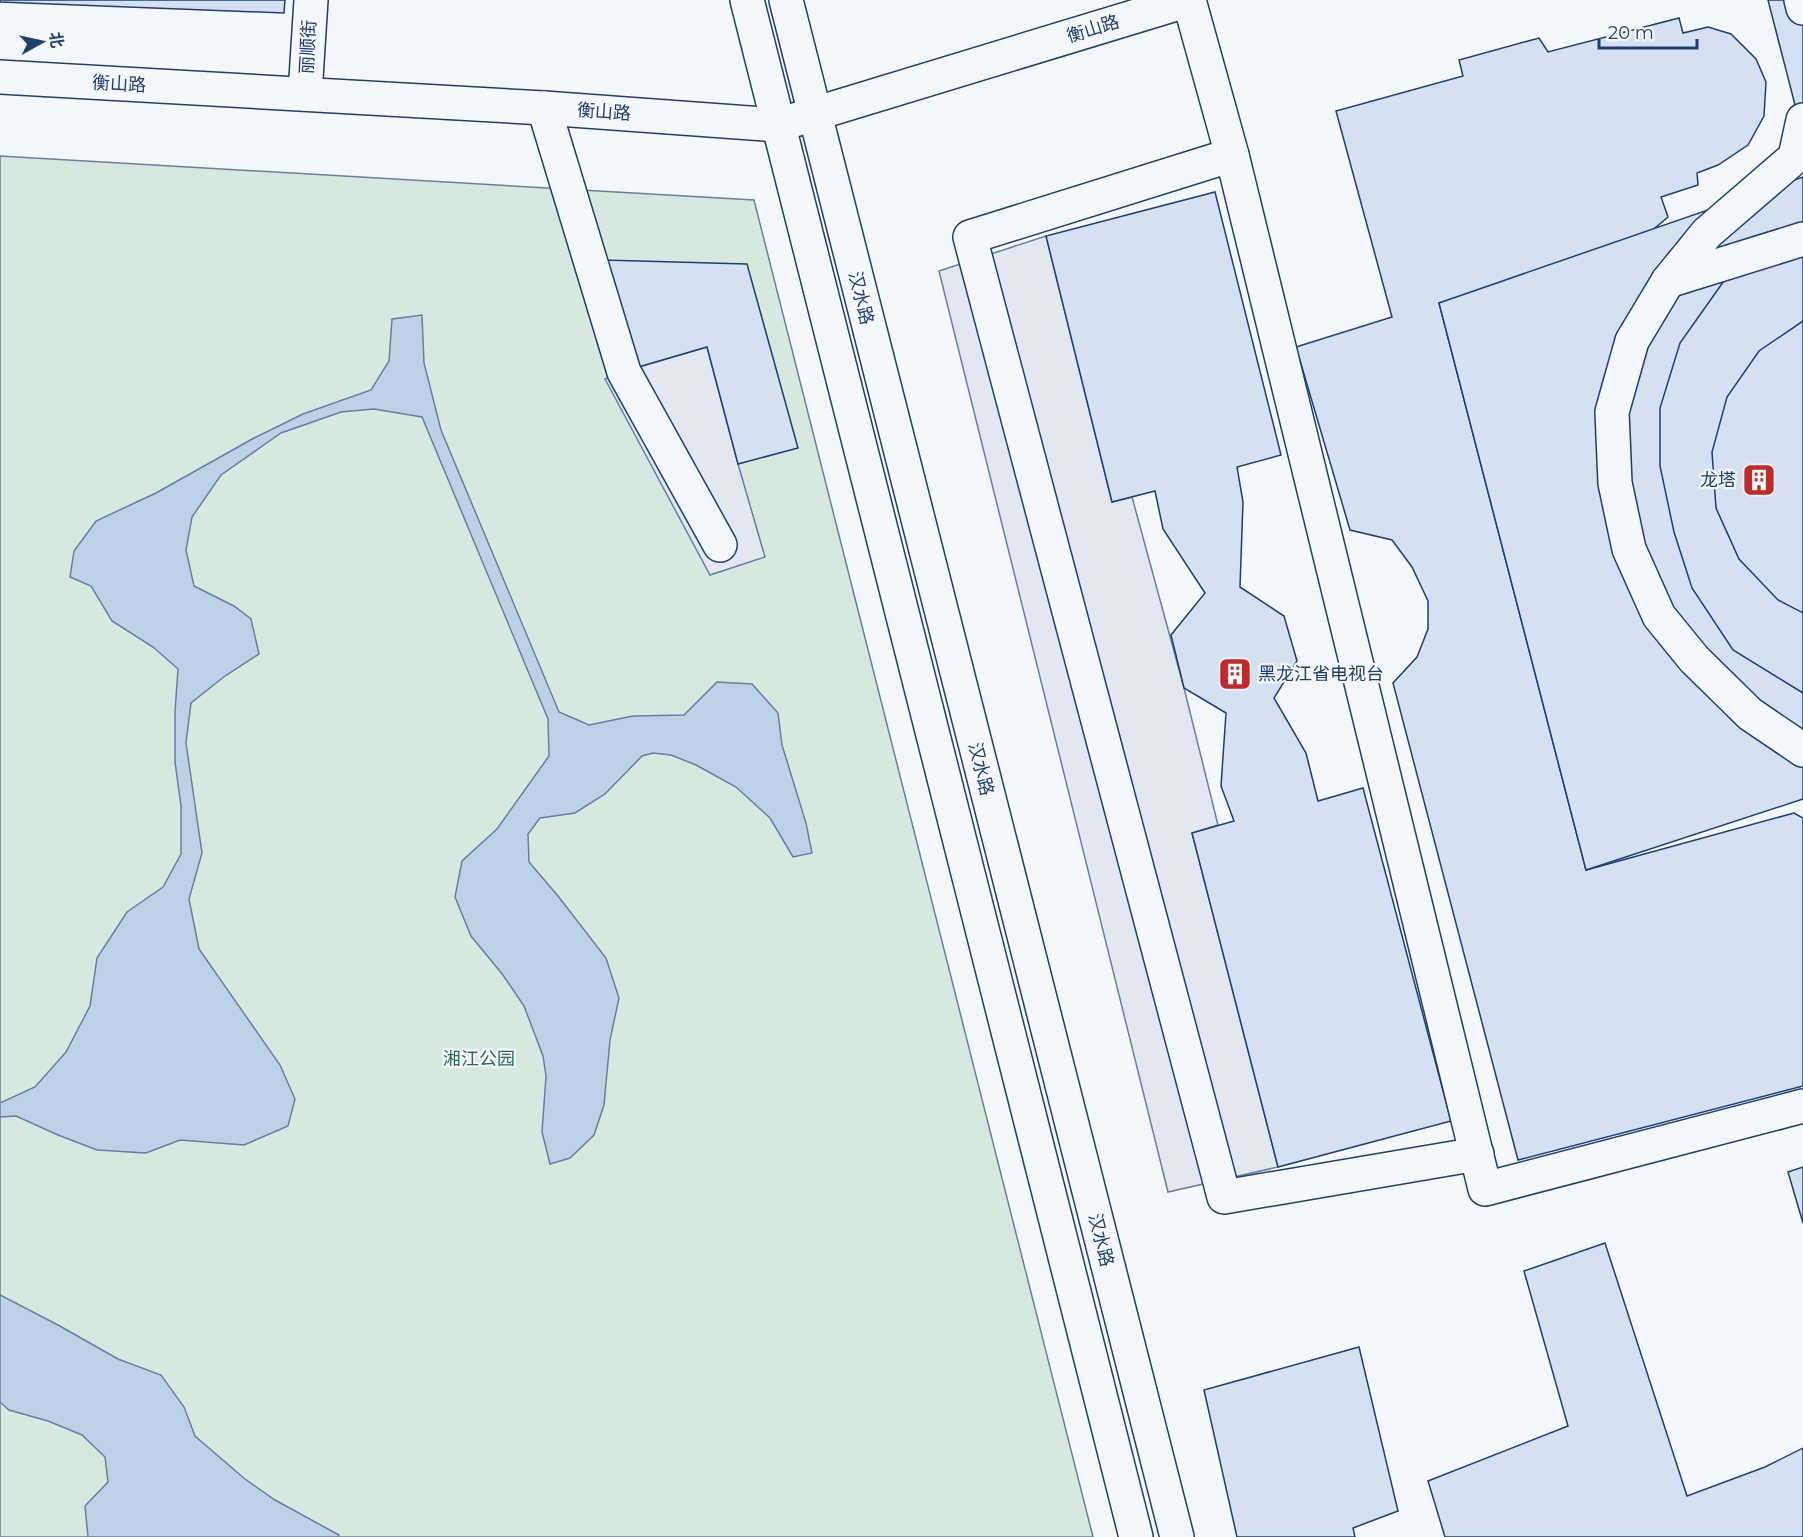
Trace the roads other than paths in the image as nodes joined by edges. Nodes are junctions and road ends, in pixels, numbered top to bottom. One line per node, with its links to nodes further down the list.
1 (311, 0): 8 (main road, 丽顺街)
2 (747, 0): 12 (main road)
3 (786, 0): 10 (main road, 汉水路)
4 (1189, 0): 10 (main road, 衡山路); 13 (main road)
5 (1801, 0): 6 (main road)
6 (1803, 8)
7 (0, 77): 8 (main road, 衡山路)
8 (305, 94): 9 (main road, 衡山路)
9 (544, 108): 12 (main road, 衡山路); 16 (main road)
10 (814, 114): 12 (main road, 衡山路); 21 (main road, 汉水路)
11 (1803, 120): 15 (main road)
12 (778, 125): 20 (main road)
13 (1232, 155): 19 (main road); 19 (main road)
14 (1803, 239): 15 (main road)
15 (1668, 281): 17 (main road)
16 (720, 545)
17 (1803, 750)
18 (1803, 1106): 19 (main road)
19 (1477, 1154)
20 (1136, 1537)
21 (1177, 1537)

